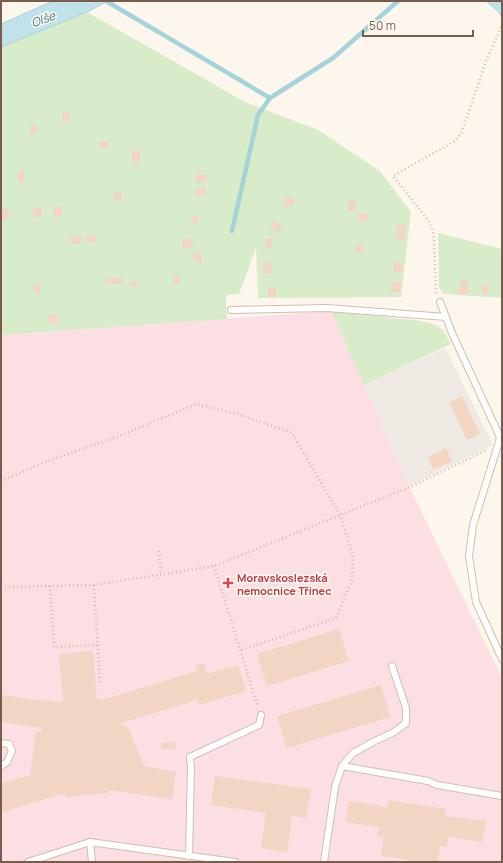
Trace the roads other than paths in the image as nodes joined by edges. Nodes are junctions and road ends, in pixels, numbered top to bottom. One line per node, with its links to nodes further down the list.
1 (440, 302): 3 (lane)
2 (231, 310): 3 (lane)
3 (446, 317): 4 (lane)
4 (502, 659)
5 (392, 666): 9 (lane)
6 (261, 715): 12 (lane)
7 (1, 743): 8 (lane)
8 (1, 766)
9 (342, 766): 10 (lane); 16 (lane)
10 (502, 796)
11 (90, 842): 12 (lane); 13 (lane); 14 (lane)
12 (190, 856): 15 (lane)
13 (28, 862)
14 (92, 862)
15 (235, 862)
16 (324, 862)

